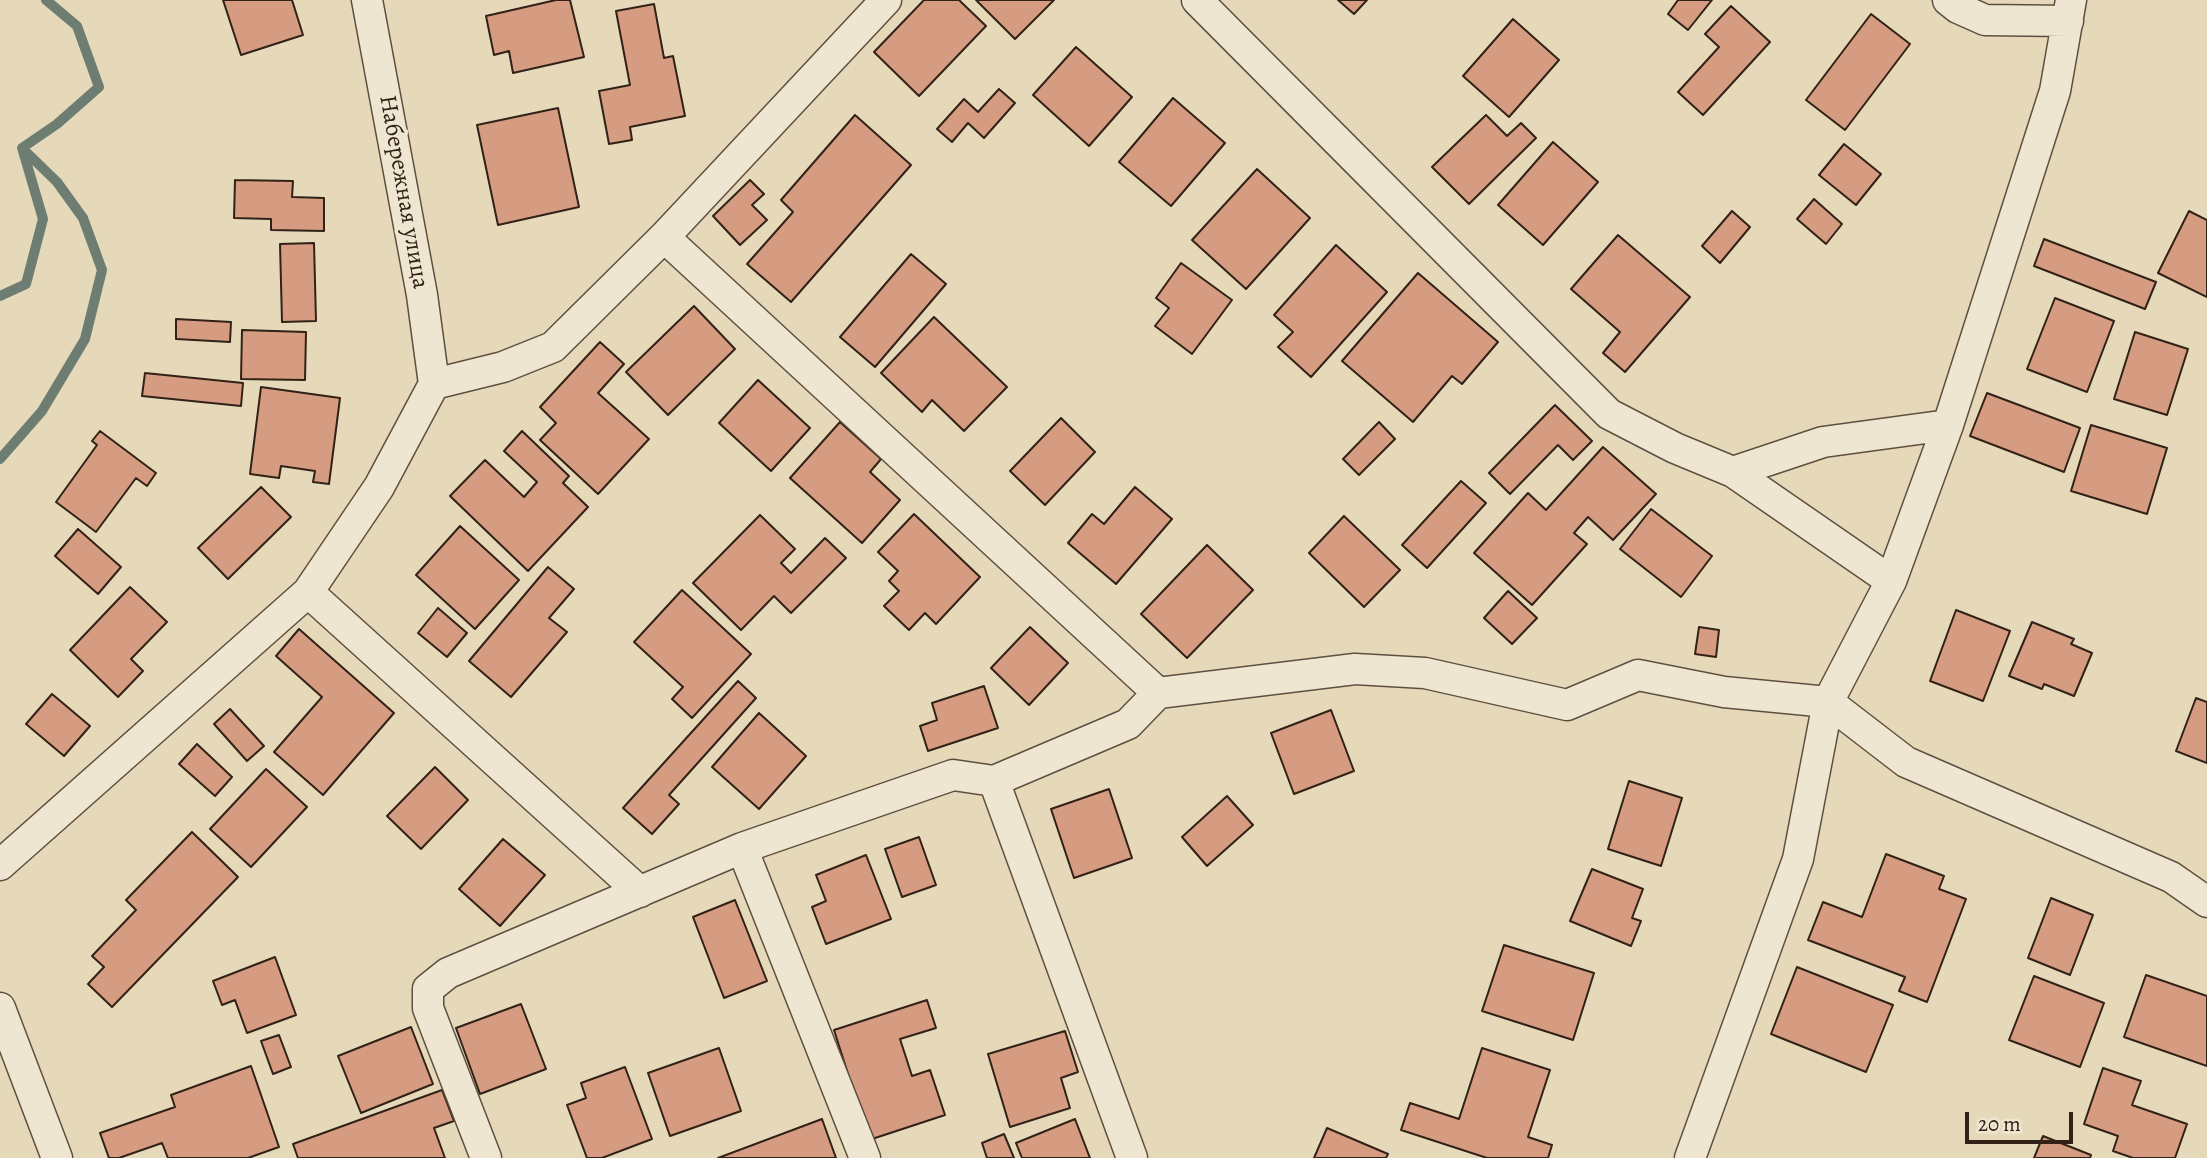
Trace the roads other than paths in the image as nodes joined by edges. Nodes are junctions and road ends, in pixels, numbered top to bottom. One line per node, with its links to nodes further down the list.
1 (367, 0): 7 (street, Набережная улица)
2 (886, 0): 6 (street)
3 (1197, 0): 9 (street)
4 (1948, 0): 5 (street)
5 (2069, 10): 8 (street)
6 (664, 237): 7 (street); 12 (street)
7 (434, 384): 11 (street)
8 (1948, 425): 9 (street); 10 (street)
9 (1733, 472): 10 (street)
10 (1891, 581): 13 (street)
11 (309, 592): 16 (street); 17 (street)
12 (1157, 694): 13 (street); 14 (street)
13 (1828, 702): 18 (street); 24 (street)
14 (994, 781): 15 (street); 23 (street)
15 (742, 848): 17 (street); 22 (street)
16 (0, 865)
17 (640, 892): 21 (street)
18 (2207, 902)
19 (0, 1008): 20 (street)
20 (57, 1158)
21 (486, 1158)
22 (865, 1158)
23 (1132, 1158)
24 (1690, 1158)

